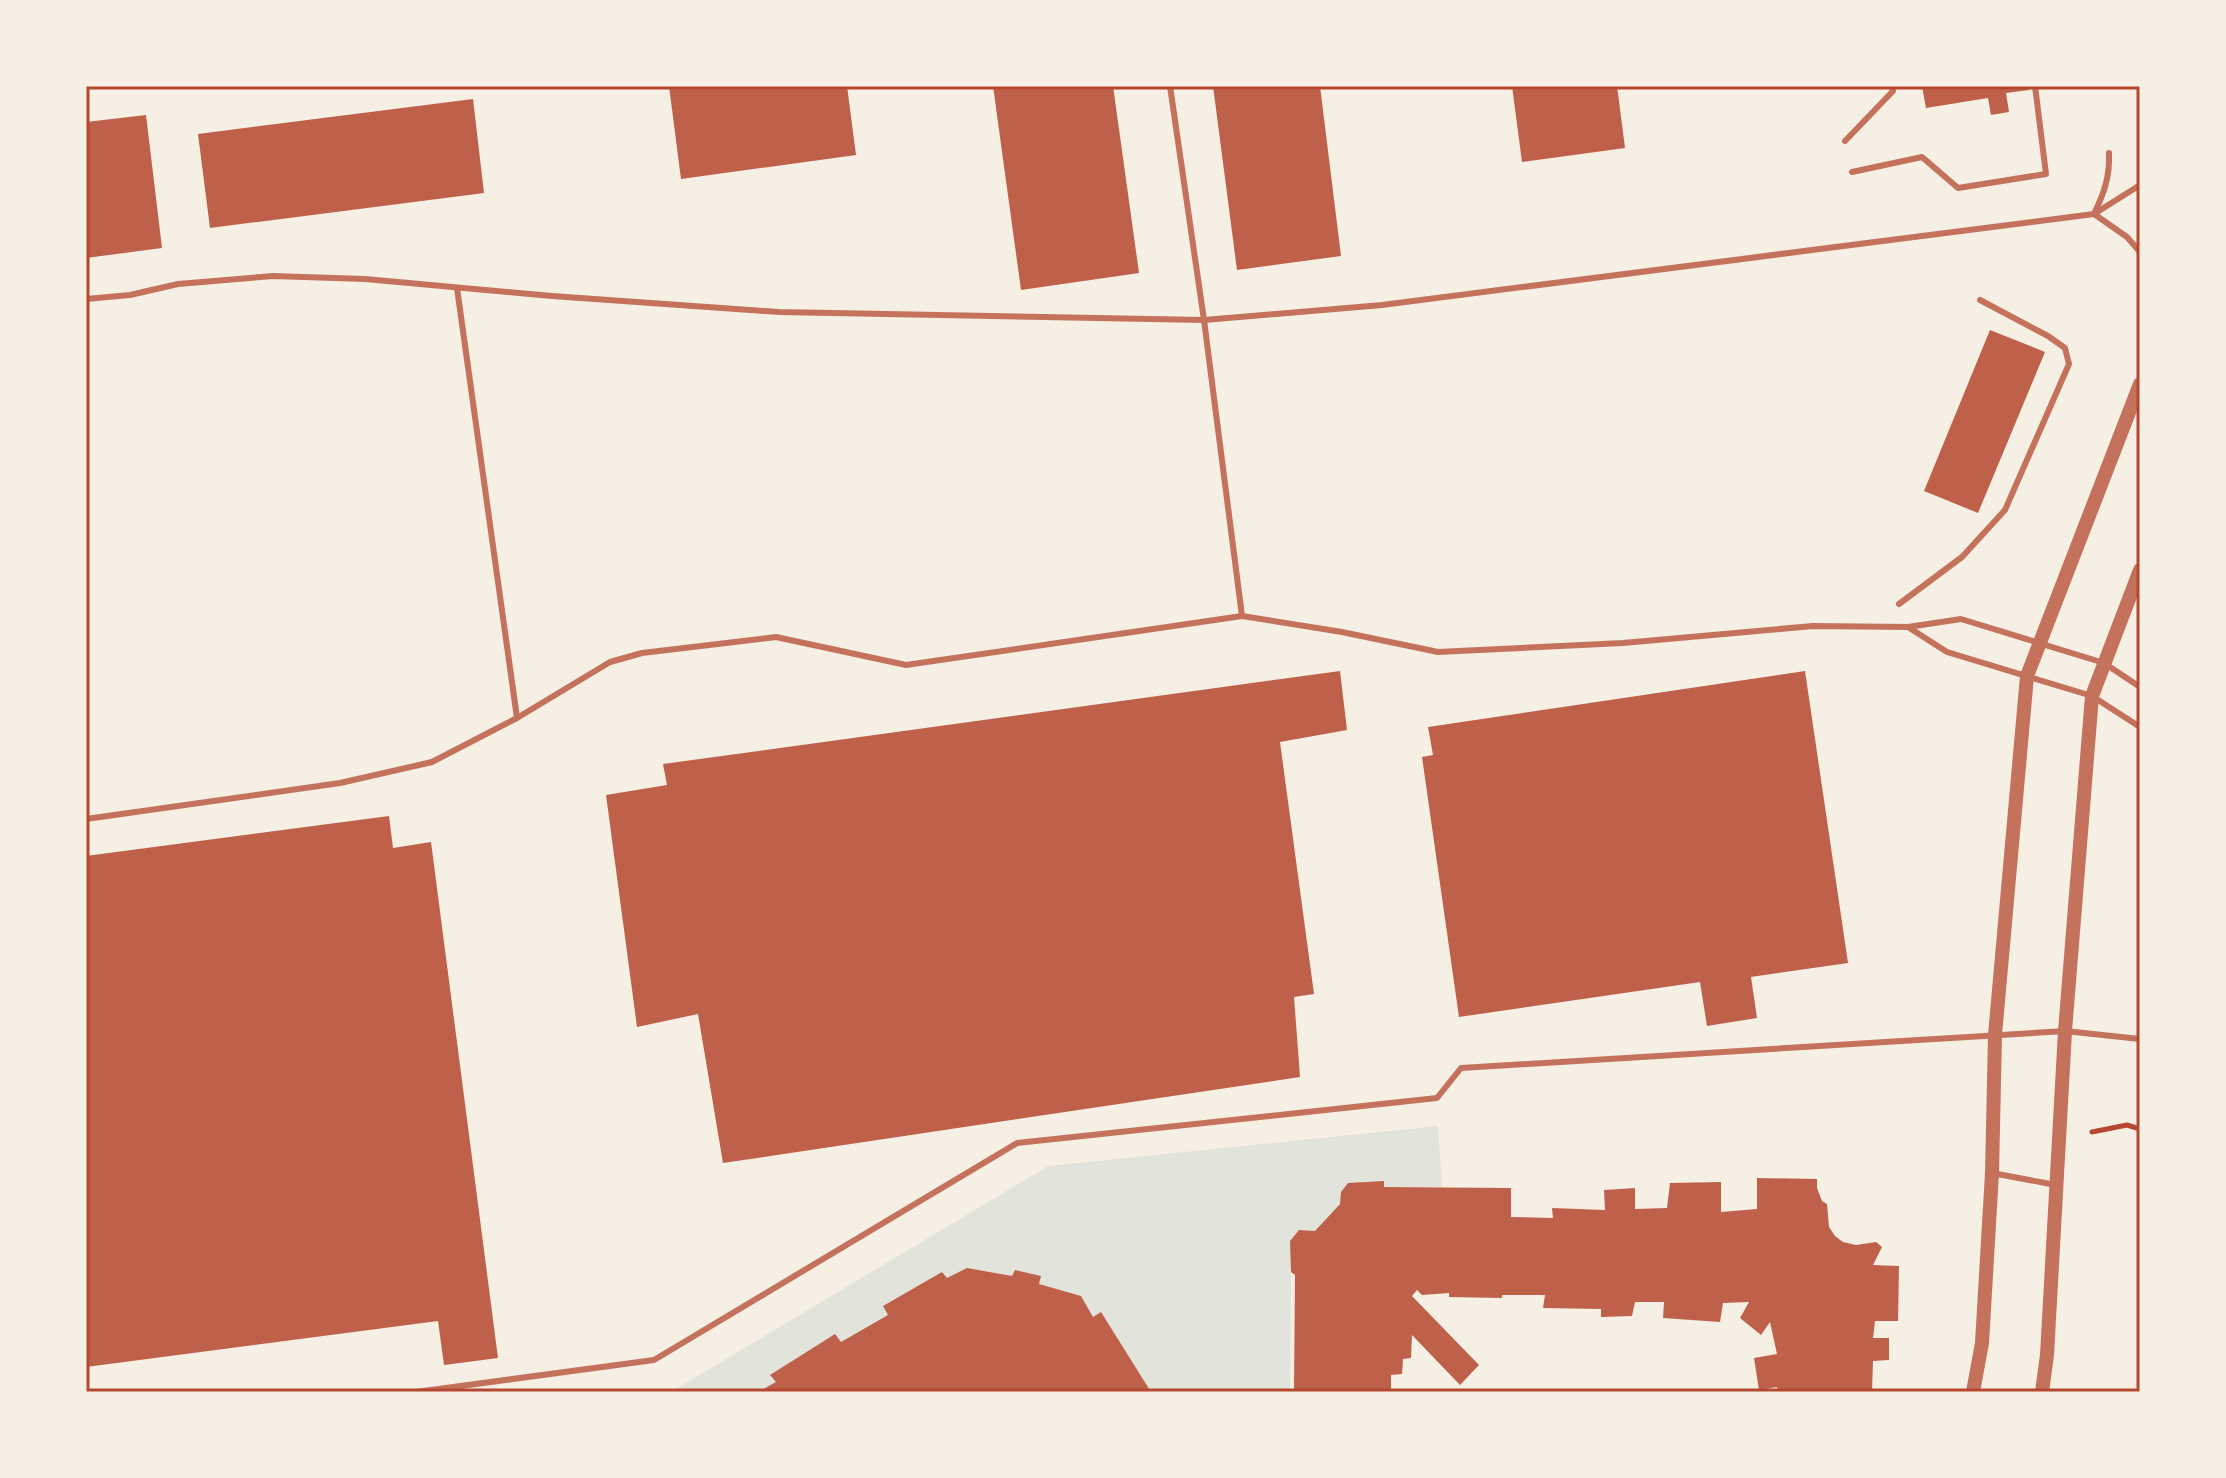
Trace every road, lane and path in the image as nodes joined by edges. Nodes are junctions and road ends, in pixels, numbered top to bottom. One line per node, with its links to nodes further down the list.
1 (1170, 86): 13 (lane)
2 (1892, 86): 4 (lane)
3 (2035, 86): 6 (lane)
4 (1845, 141)
5 (2109, 153): 8 (lane)
6 (1852, 172)
7 (2140, 185): 8 (lane)
8 (2094, 214): 9 (lane); 13 (lane)
9 (2140, 252)
10 (457, 288): 11 (lane); 13 (lane); 24 (lane)
11 (86, 299)
12 (1980, 300): 16 (lane)
13 (1204, 320): 17 (lane)
14 (2140, 384): 19 (street)
15 (2140, 570): 20 (street)
16 (1899, 604)
17 (1242, 616): 18 (lane); 24 (lane)
18 (1908, 627): 19 (lane); 21 (lane)
19 (2040, 644): 20 (lane); 21 (street)
20 (2104, 663): 22 (lane); 23 (street)
21 (2027, 676): 23 (lane); 28 (street)
22 (2140, 687)
23 (2092, 696): 25 (lane); 27 (street)
24 (517, 718): 26 (lane)
25 (2140, 727)
26 (86, 819)
27 (2065, 1031): 28 (lane); 29 (lane); 33 (street)
28 (1995, 1035): 32 (street); 34 (lane)
29 (2140, 1039)
30 (2140, 1129): 31 (path)
31 (2092, 1132)
32 (1992, 1173): 33 (lane); 35 (street)
33 (2057, 1185): 36 (street)
34 (416, 1392)
35 (1973, 1392)
36 (2042, 1392)

